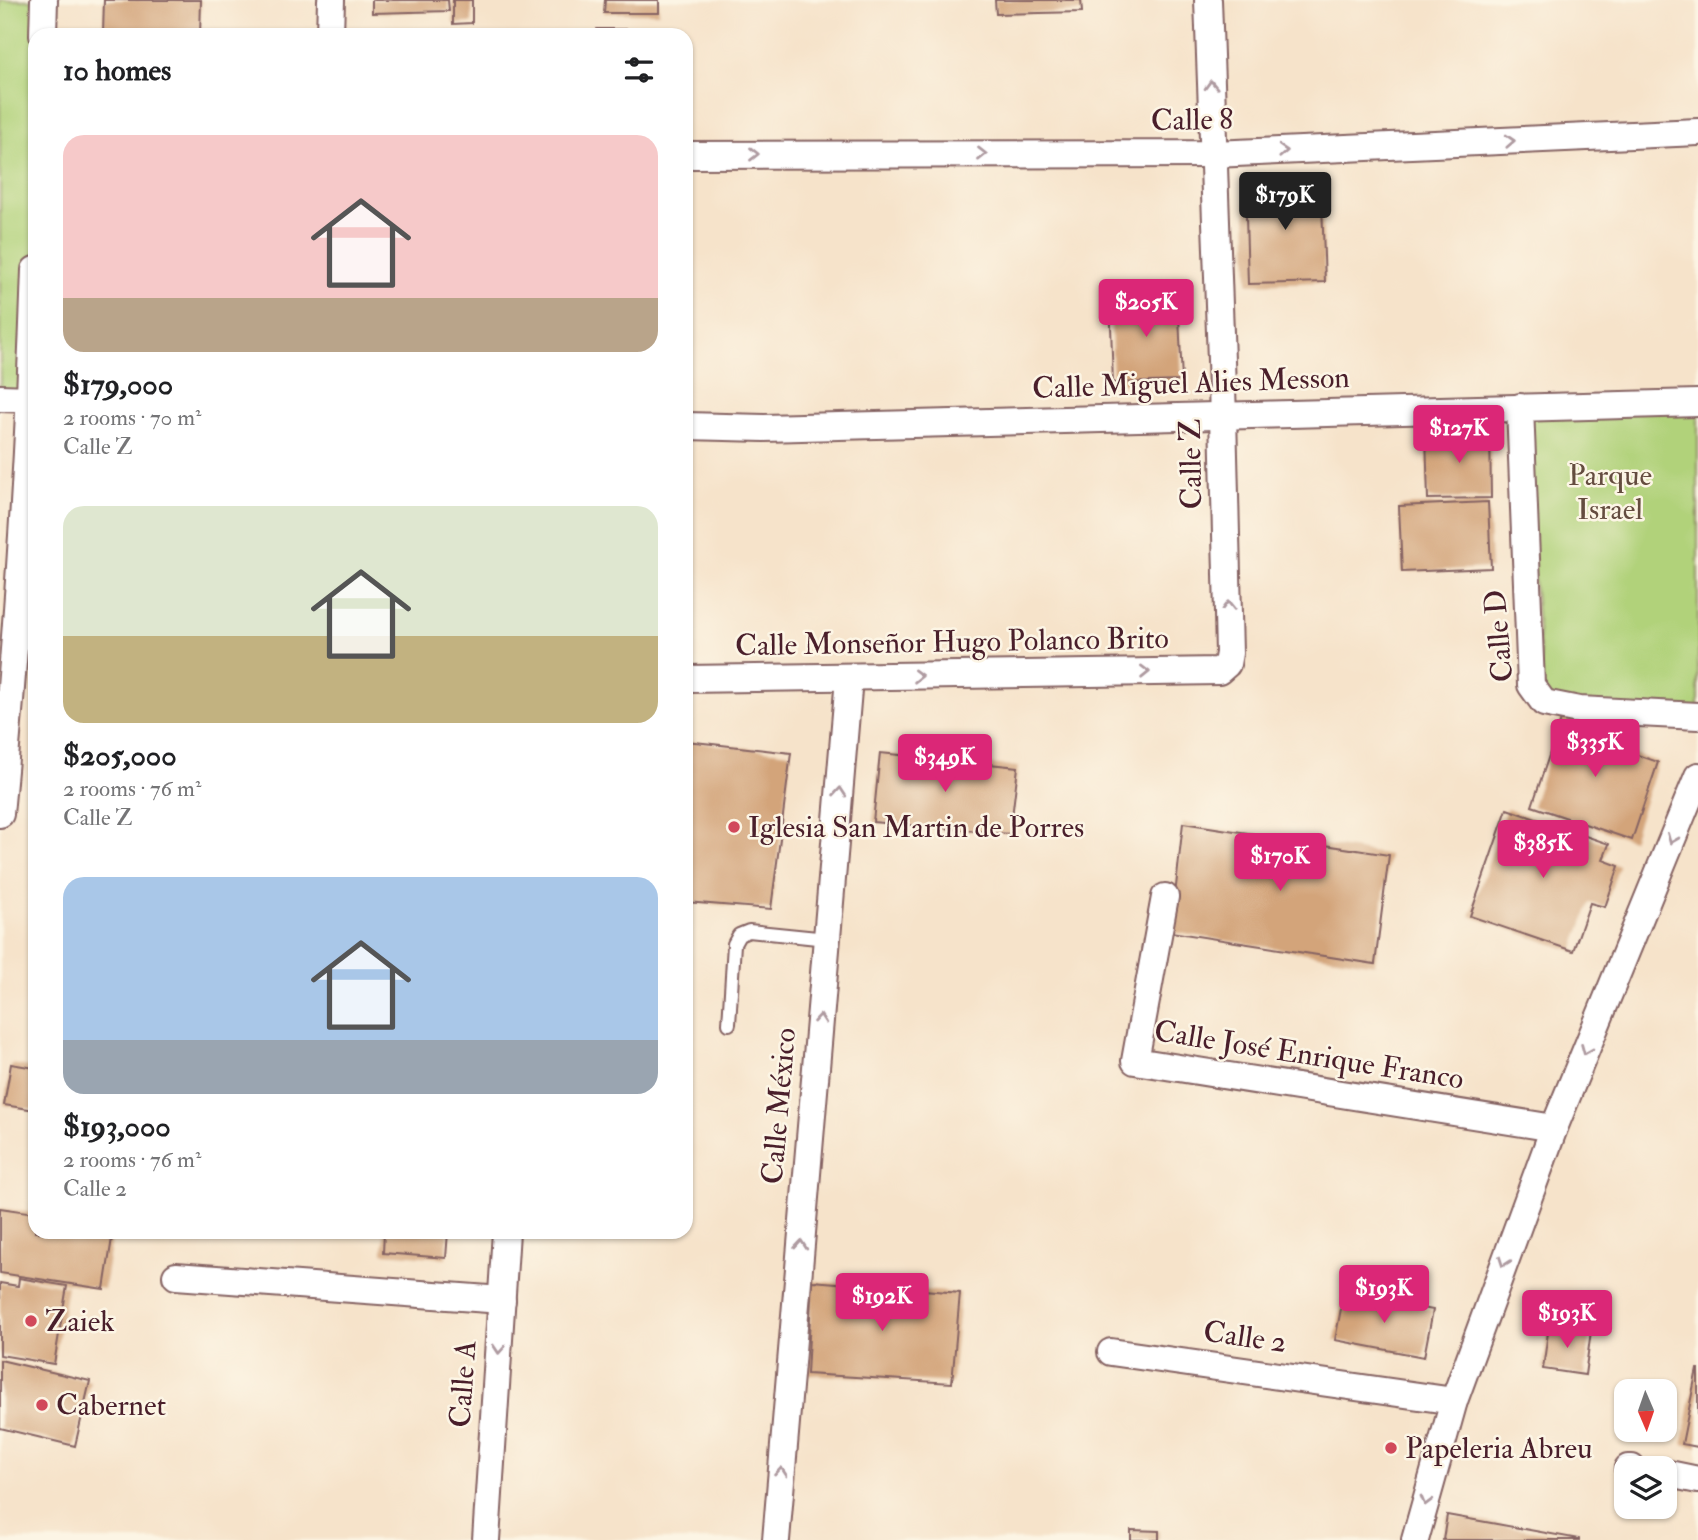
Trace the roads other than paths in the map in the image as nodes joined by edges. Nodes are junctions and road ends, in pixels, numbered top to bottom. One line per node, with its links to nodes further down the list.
1 (44, 0): 4 (street)
2 (331, 0): 5 (street)
3 (1208, 0): 7 (street, Calle Z, one-way to 3)
4 (43, 28)
5 (330, 28)
6 (1698, 132): 7 (street, Calle 8, one-way to 6)
7 (1213, 154): 8 (street, Calle 8, one-way to 7); 13 (street, Calle Z)
8 (693, 155)
9 (0, 398): 10 (street)
10 (28, 399)
11 (1698, 403): 12 (street, Calle Miguel Alies Messon)
12 (1520, 407): 13 (street, Calle Miguel Alies Messon); 20 (street, Calle D)
13 (1223, 416): 14 (street, Calle Miguel Alies Messon); 17 (street, Calle Z, one-way to 13)
14 (693, 426)
15 (28, 453): 16 (street)
16 (16, 671): 22 (street)
17 (1219, 671): 18 (street, Calle Monseñor Hugo Polanco Brito, one-way to 17)
18 (849, 678): 19 (street, Calle Monseñor Hugo Polanco Brito); 24 (street, Calle México, one-way to 18)
19 (693, 679)
20 (1698, 716)
21 (1698, 776): 26 (street, one-way to 26)
22 (0, 814)
23 (1165, 897): 26 (street, Calle José Enrique Franco)
24 (827, 939): 25 (lane); 35 (street, Calle México, one-way to 24)
25 (729, 1024)
26 (1554, 1128): 31 (street, one-way to 31)
27 (506, 1239): 29 (street, Calle A)
28 (176, 1276): 29 (street)
29 (502, 1300): 34 (street, Calle A, one-way to 34)
30 (1111, 1352): 31 (street, Calle 2)
31 (1454, 1401): 36 (street, one-way to 36)
32 (1677, 1475): 33 (street)
33 (1698, 1479)
34 (486, 1540)
35 (776, 1540)
36 (1415, 1540)

